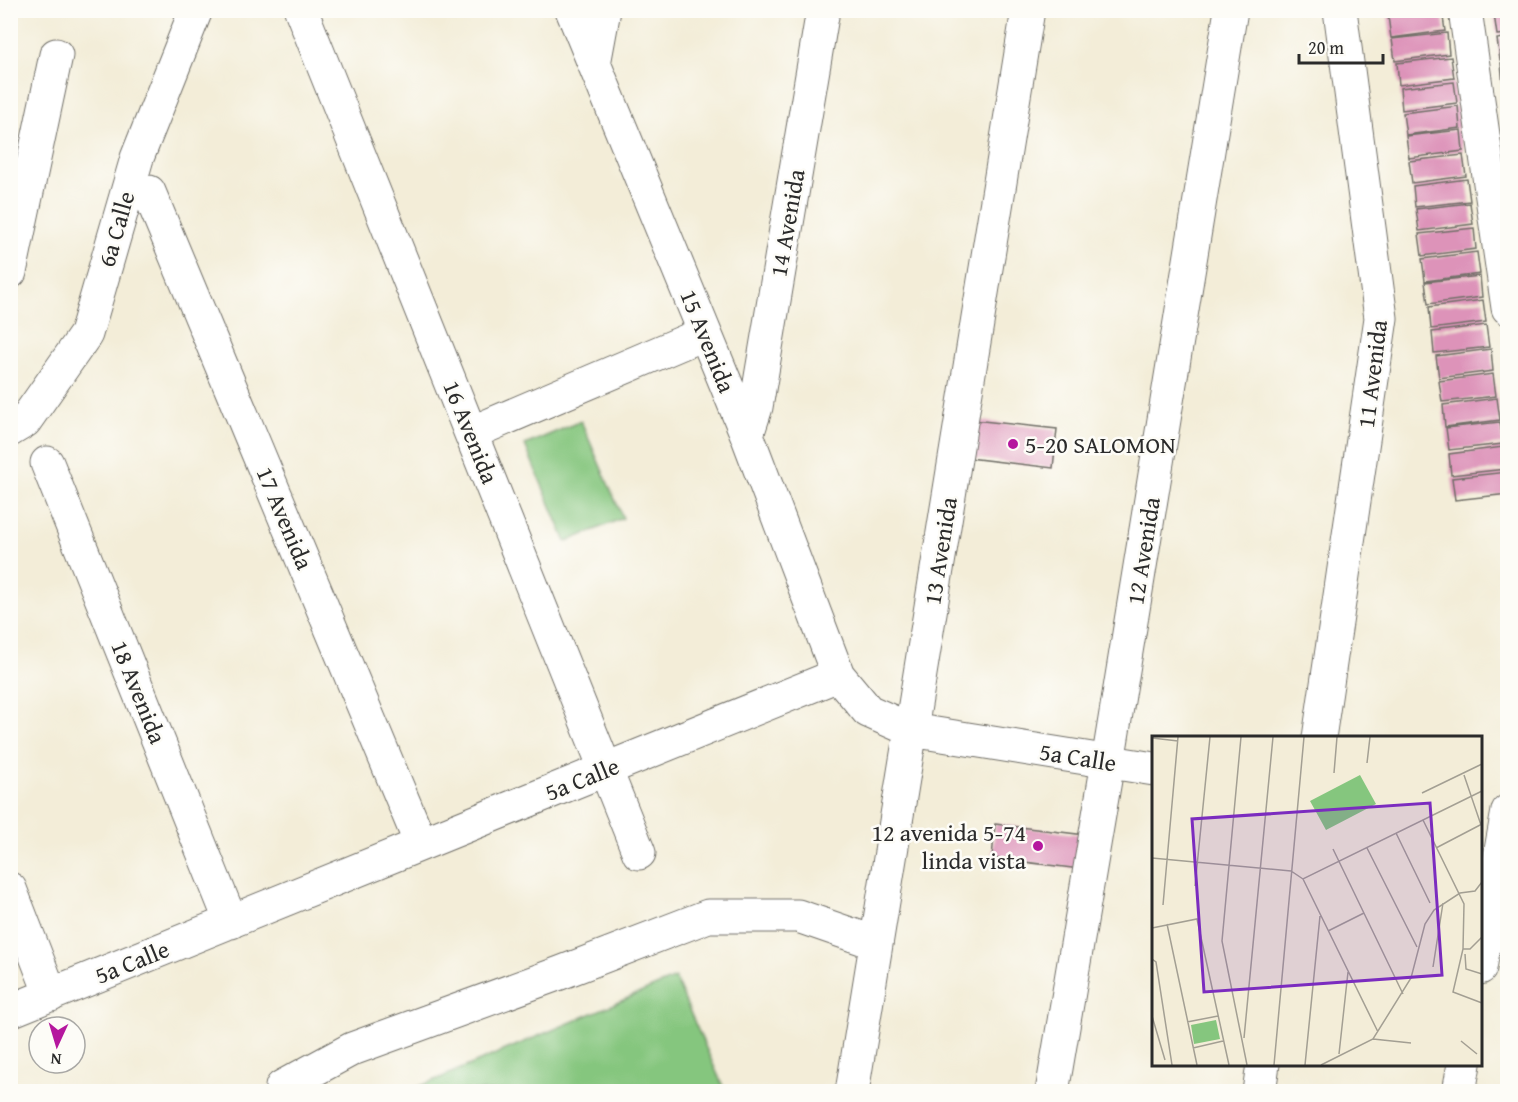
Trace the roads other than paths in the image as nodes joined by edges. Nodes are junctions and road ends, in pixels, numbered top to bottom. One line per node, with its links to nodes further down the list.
1 (196, 10): 16 (street, 6a Calle)
2 (301, 10): 17 (street, 16 Avenida)
3 (572, 10): 11 (street, 15 Avenida)
4 (604, 10): 11 (street)
5 (823, 10): 18 (street, 14 Avenida)
6 (1028, 10): 21 (street, 13 Avenida)
7 (1231, 10): 23 (street, 12 Avenida)
8 (1340, 10): 22 (street, 11 Avenida)
9 (1465, 10): 14 (street)
10 (56, 55): 13 (street)
11 (594, 64): 15 (street, 15 Avenida)
12 (149, 192): 27 (street, 17 Avenida)
13 (10, 272)
14 (1508, 308)
15 (705, 333): 17 (street); 18 (street, 15 Avenida)
16 (10, 430)
17 (471, 433): 24 (street, 16 Avenida)
18 (747, 435): 20 (street, 15 Avenida)
19 (47, 463): 30 (street, 18 Avenida)
20 (838, 675): 21 (street, 5a Calle); 24 (street, 5a Calle)
21 (911, 730): 23 (street, 5a Calle); 31 (street, 13 Avenida)
22 (1319, 736)
23 (1108, 762): 25 (street, 5a Calle); 39 (street, 12 Avenida)
24 (606, 769): 27 (street, 5a Calle); 28 (street, 16 Avenida)
25 (1152, 769)
26 (1500, 822): 32 (street)
27 (421, 844): 30 (street, 5a Calle)
28 (639, 854)
29 (10, 889): 33 (street)
30 (231, 922): 33 (street, 5a Calle)
31 (876, 943): 37 (street); 38 (street, 13 Avenida)
32 (1482, 953)
33 (51, 995): 34 (street, 5a Calle)
34 (10, 1011)
35 (1263, 1066): 40 (street)
36 (1464, 1066): 41 (street)
37 (282, 1087)
38 (852, 1092)
39 (1052, 1092)
40 (1258, 1092)
41 (1459, 1092)

